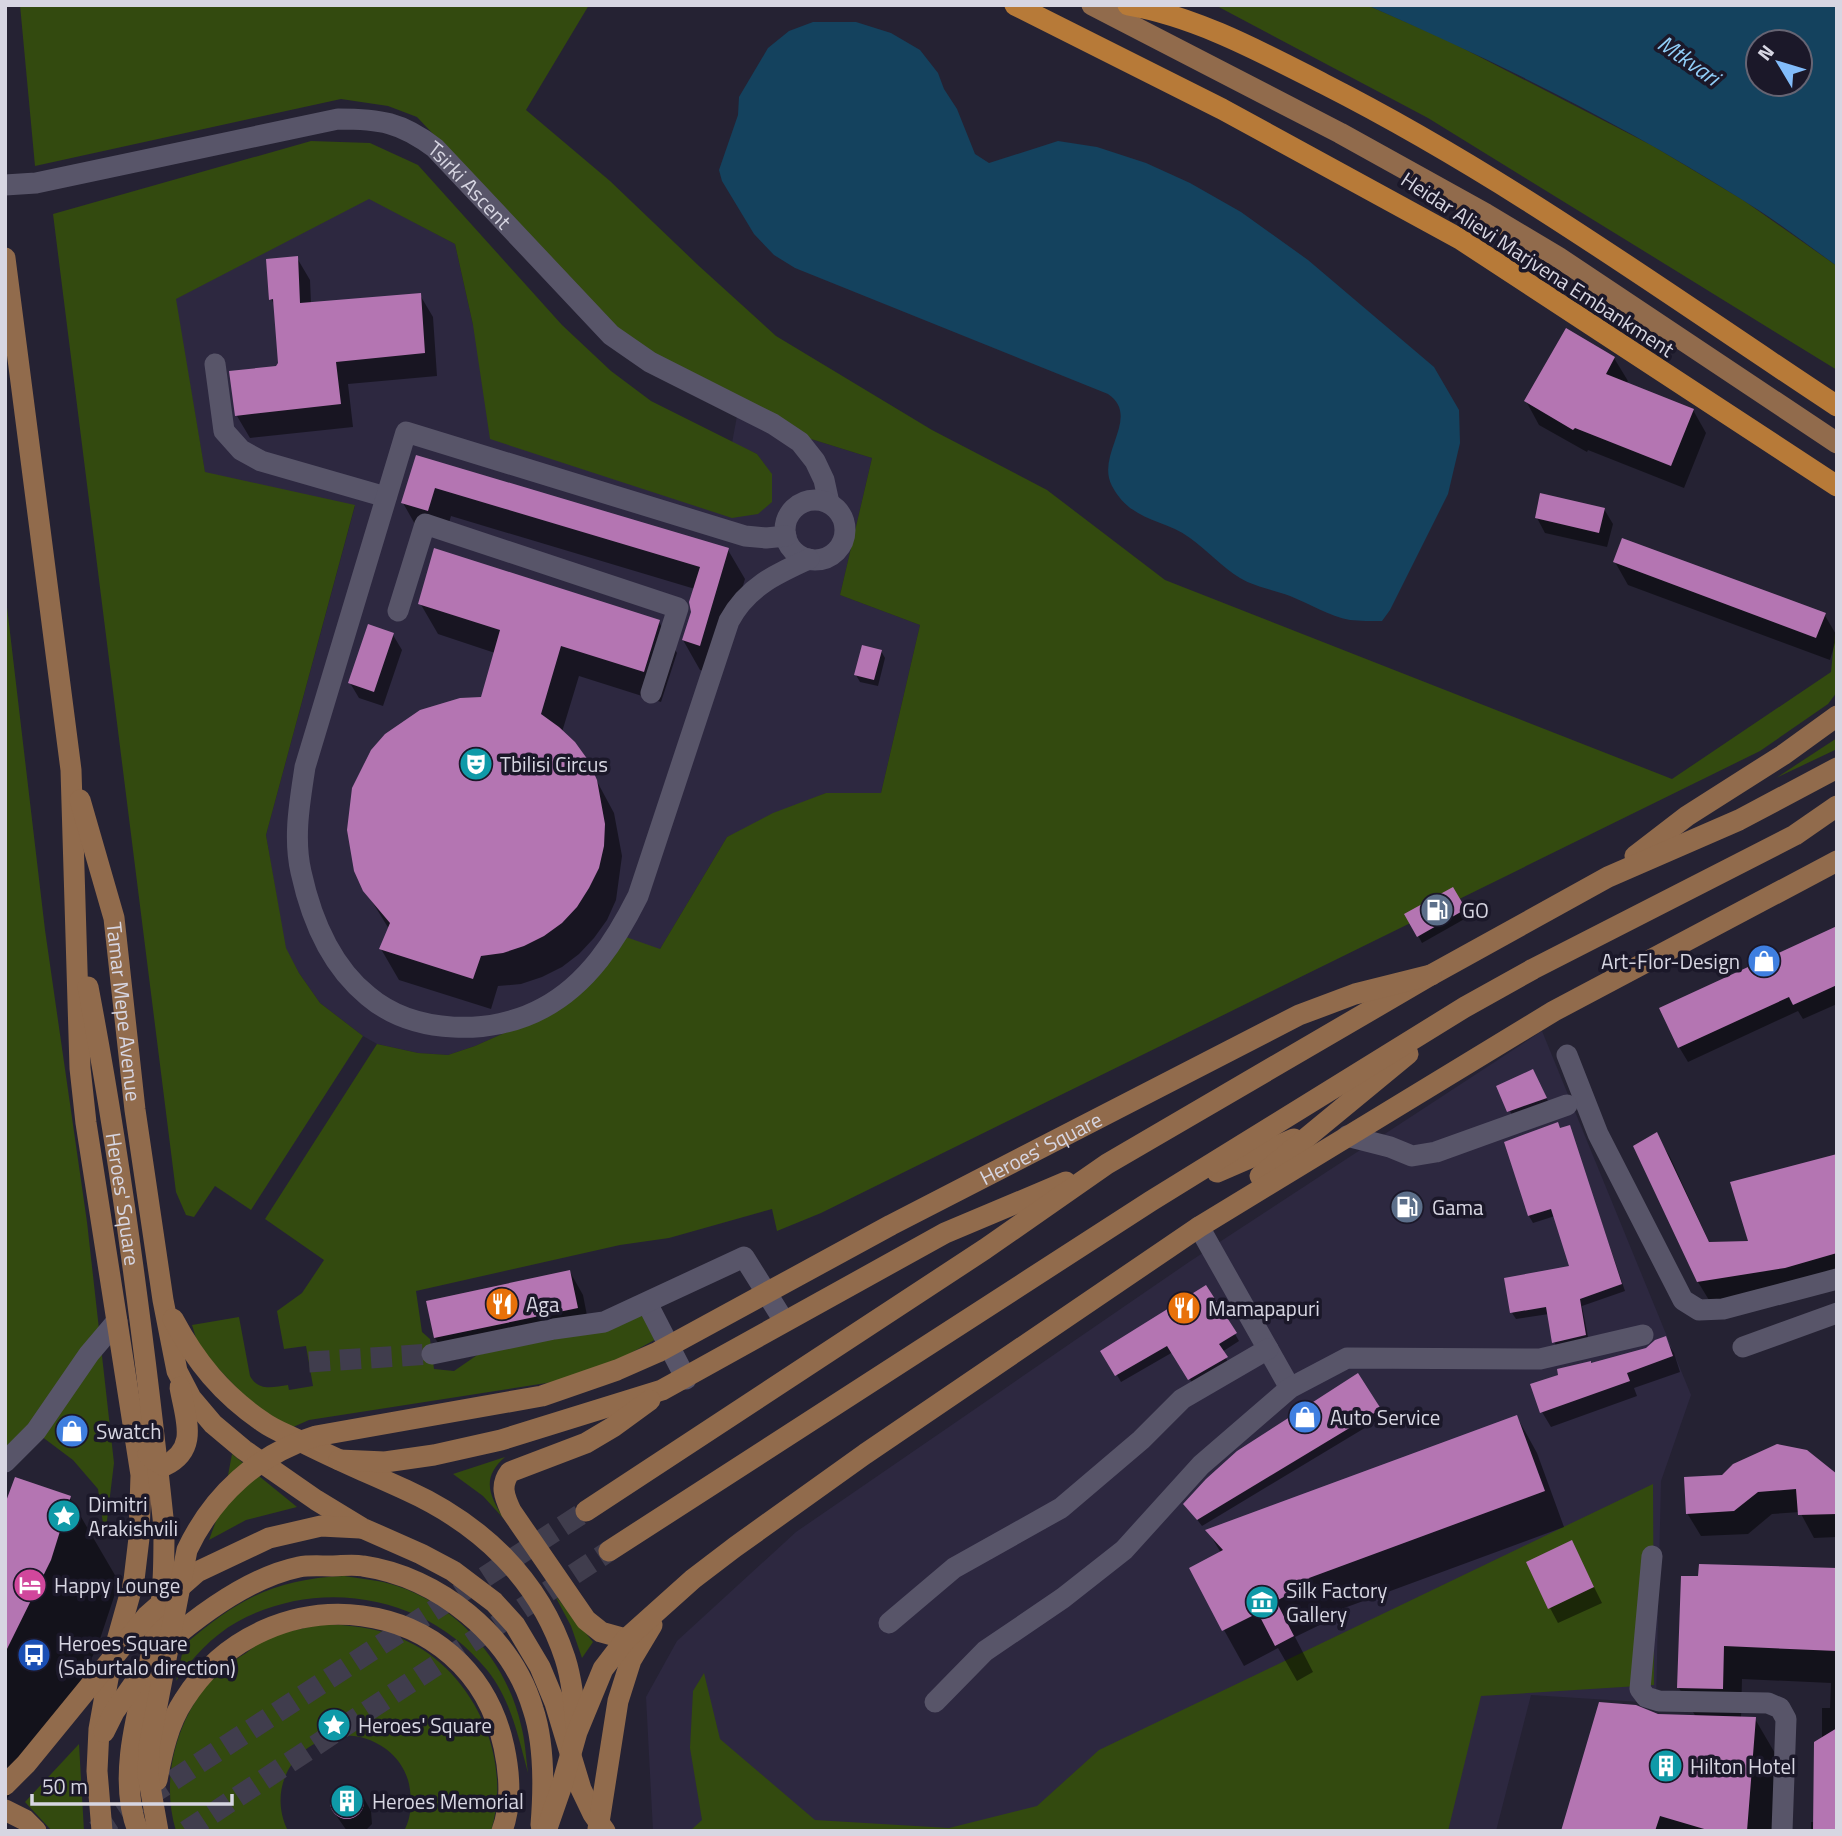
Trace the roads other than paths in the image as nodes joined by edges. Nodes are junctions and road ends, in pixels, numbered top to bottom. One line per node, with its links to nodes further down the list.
1 (1016, 5): 9 (highway, Heidar Alievi Marjvena Embankment)
2 (1091, 5): 8 (main road)
3 (1128, 5): 7 (highway)
4 (5, 185): 13 (street, Tsirki Ascent)
5 (6, 265): 20 (main road, Tamar Mepe Avenue)
6 (215, 364): 12 (street)
7 (1837, 406)
8 (1837, 443)
9 (1807, 467): 10 (highway, Heidar Alievi Marjvena Embankment); 11 (main road)
10 (1837, 486)
11 (1837, 496)
12 (386, 497): 14 (street); 15 (street)
13 (829, 503): 14 (street); 15 (street)
14 (786, 536): 15 (street)
15 (809, 559)
16 (398, 611): 17 (street)
17 (651, 693)
18 (1837, 716): 23 (main road)
19 (1837, 768): 23 (main road)
20 (71, 770): 24 (main road, Tamar Mepe Avenue); 36 (main road, Tamar Mepe Avenue)
21 (1837, 806): 26 (main road)
22 (1837, 861): 28 (main road)
23 (1608, 877): 25 (main road)
24 (76, 923): 39 (main road); 68 (main road, Heroes' Square)
25 (1431, 975): 32 (main road, Heroes' Square); 64 (main road, Heroes' Square)
26 (1465, 1007): 30 (main road); 33 (main road)
27 (1567, 1055): 35 (street)
28 (1458, 1067): 30 (main road); 31 (main road)
29 (1567, 1105): 31 (street)
30 (1318, 1128): 33 (main road); 34 (main road)
31 (1347, 1136): 34 (main road)
32 (1107, 1164): 40 (main road, Heroes' Square); 52 (main road, Heroes' Square)
33 (1151, 1201): 54 (main road)
34 (1199, 1227): 43 (street); 56 (main road, Heroes' Square)
35 (1837, 1279)
36 (163, 1300): 45 (main road); 50 (main road, Heroes' Square)
37 (647, 1303): 40 (street); 44 (street); 46 (street)
38 (1837, 1313): 42 (street)
39 (117, 1321): 49 (main road); 51 (street)
40 (784, 1321): 46 (main road, Heroes' Square)
41 (1643, 1335): 47 (street)
42 (1743, 1347)
43 (1268, 1349): 47 (street); 57 (street)
44 (432, 1354)
45 (177, 1371): 49 (main road); 53 (main road)
46 (686, 1379): 48 (main road, Heroes' Square)
47 (1290, 1388): 60 (street)
48 (662, 1390): 50 (main road, Heroes' Square); 58 (main road)
49 (133, 1420): 59 (main road)
50 (339, 1460): 61 (main road, Heroes' Square)
51 (5, 1462)
52 (586, 1511)
53 (362, 1528): 59 (main road); 74 (main road)
54 (609, 1551)
55 (1651, 1556): 75 (street)
56 (664, 1604): 58 (main road, Heroes' Square); 73 (main road)
57 (889, 1623)
58 (626, 1639): 61 (main road, Heroes' Square)
59 (111, 1662): 62 (main road); 63 (main road)
60 (935, 1702)
61 (577, 1732): 72 (main road, Heroes' Square)
62 (98, 1746): 67 (main road); 71 (main road)
63 (5, 1785)
64 (153, 1808): 69 (main road, Heroes' Square); 70 (main road)
65 (5, 1810): 66 (main road)
66 (36, 1831)
67 (102, 1831)
68 (138, 1831)
69 (158, 1831)
70 (502, 1831)
71 (540, 1831)
72 (546, 1831)
73 (598, 1831)
74 (605, 1831)
75 (1782, 1831)

